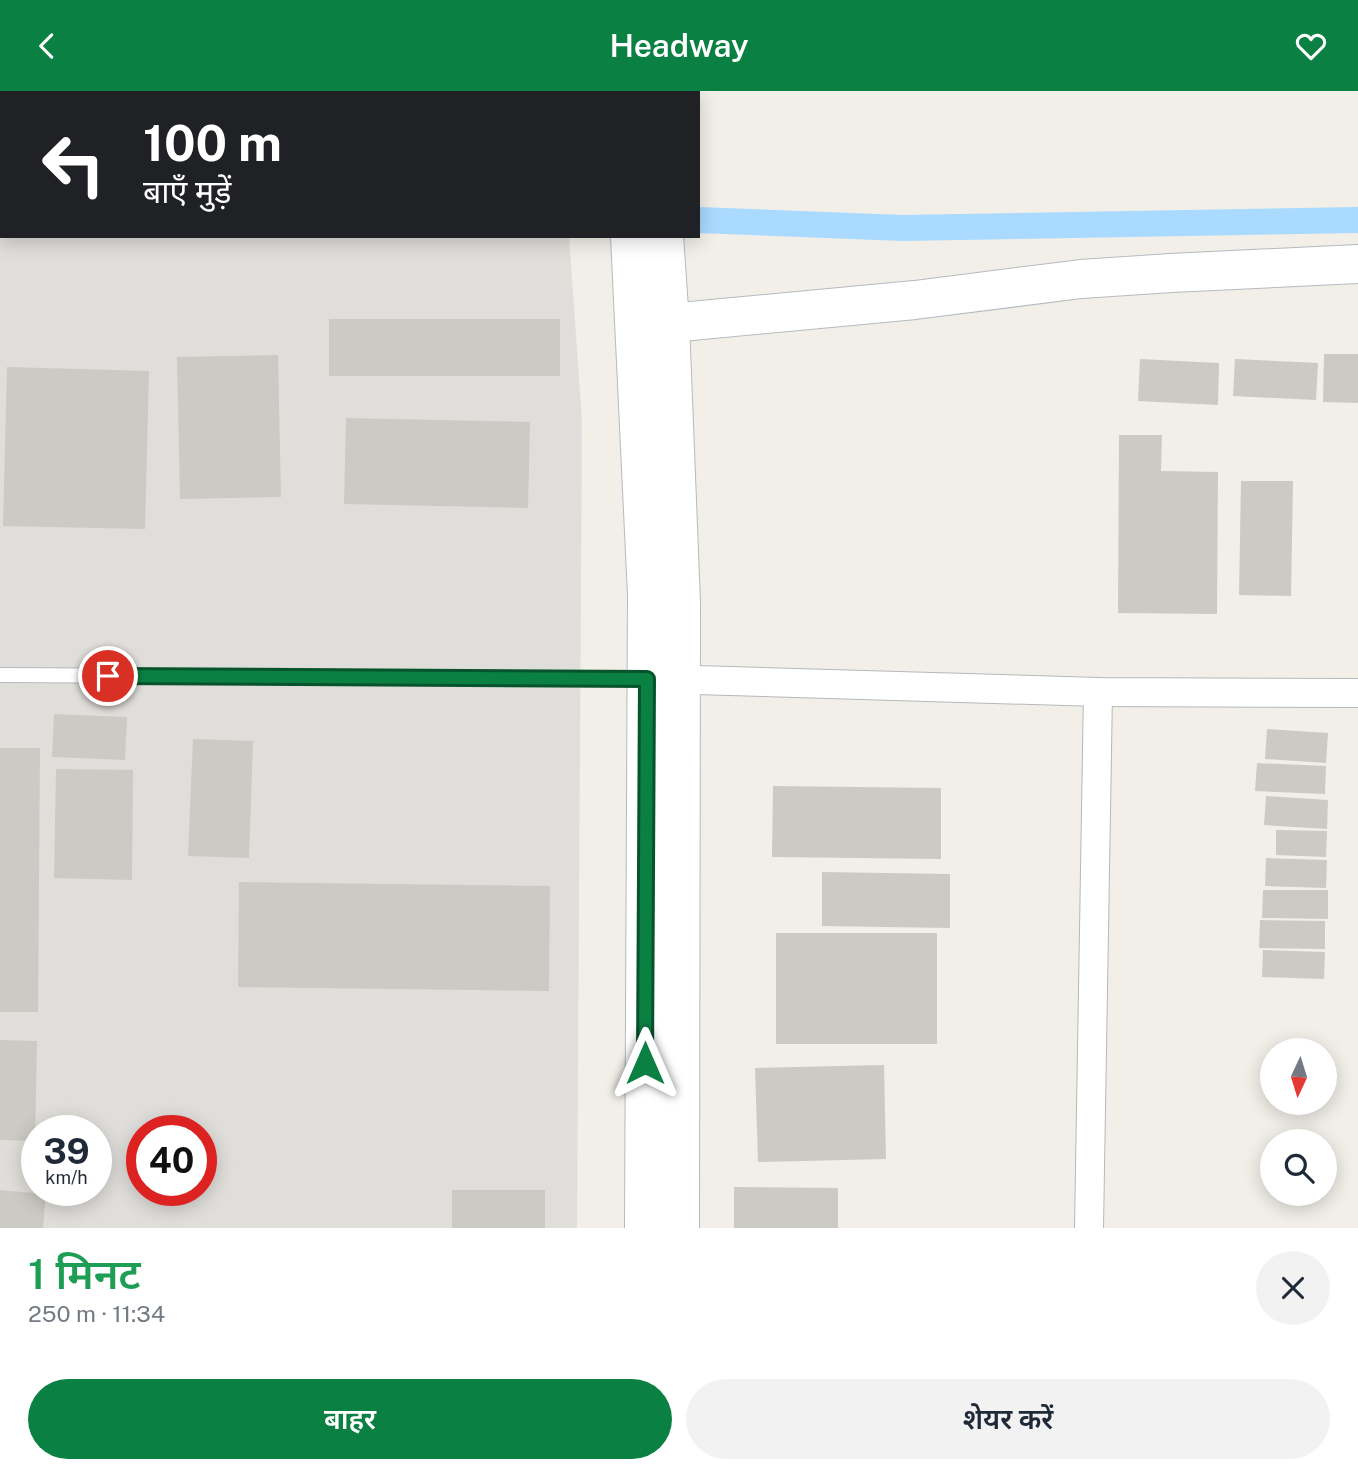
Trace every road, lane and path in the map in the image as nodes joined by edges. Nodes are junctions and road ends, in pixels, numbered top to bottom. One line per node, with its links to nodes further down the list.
1 (648, 250): 3 (street); 5 (street)
2 (1358, 264): 3 (street)
3 (670, 323): 5 (street)
4 (0, 675): 5 (lane)
5 (664, 679): 6 (street); 8 (street); 9 (street)
6 (1098, 692): 7 (street); 10 (street)
7 (1358, 693)
8 (644, 1228)
9 (680, 1228)
10 (1089, 1228)

